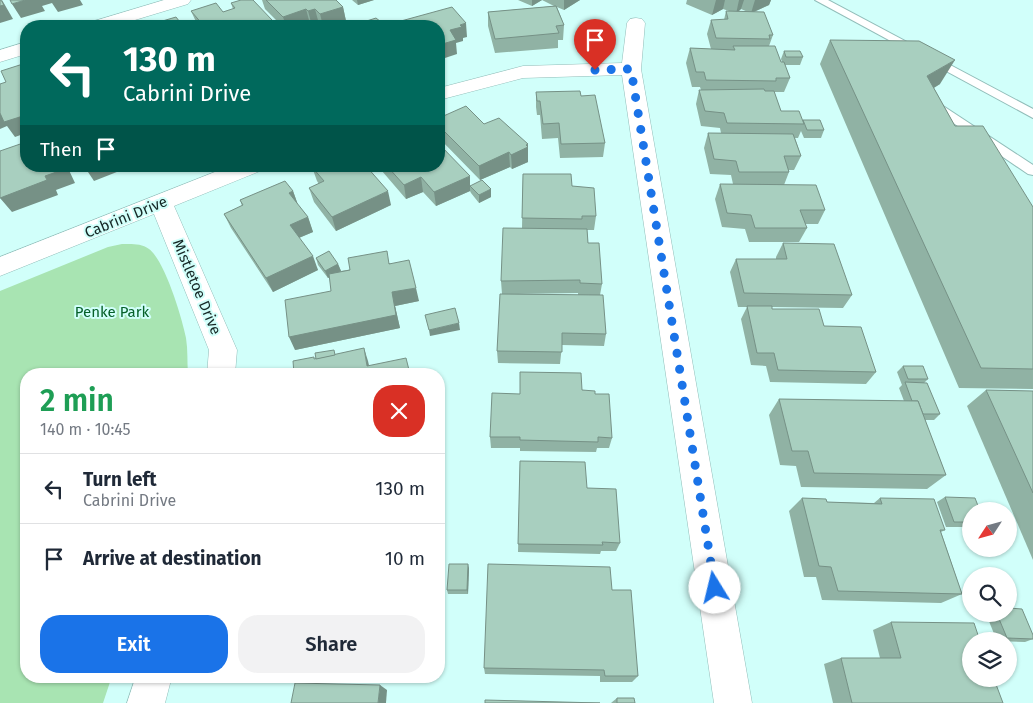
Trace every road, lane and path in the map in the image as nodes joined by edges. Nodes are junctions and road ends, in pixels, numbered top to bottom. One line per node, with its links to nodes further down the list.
1 (182, 0): 3 (street)
2 (820, 0): 10 (lane)
3 (117, 20)
4 (636, 23): 7 (street)
5 (20, 50): 6 (street)
6 (0, 56)
7 (631, 69): 8 (street); 18 (street)
8 (445, 92)
9 (928, 100): 11 (lane)
10 (1033, 114)
11 (1033, 171)
12 (237, 172): 13 (street, Cabrini Drive)
13 (161, 203): 14 (street, Cabrini Drive); 15 (street, Mistletoe Drive)
14 (0, 267)
15 (222, 368)
16 (152, 683): 17 (street)
17 (146, 703)
18 (733, 703)

